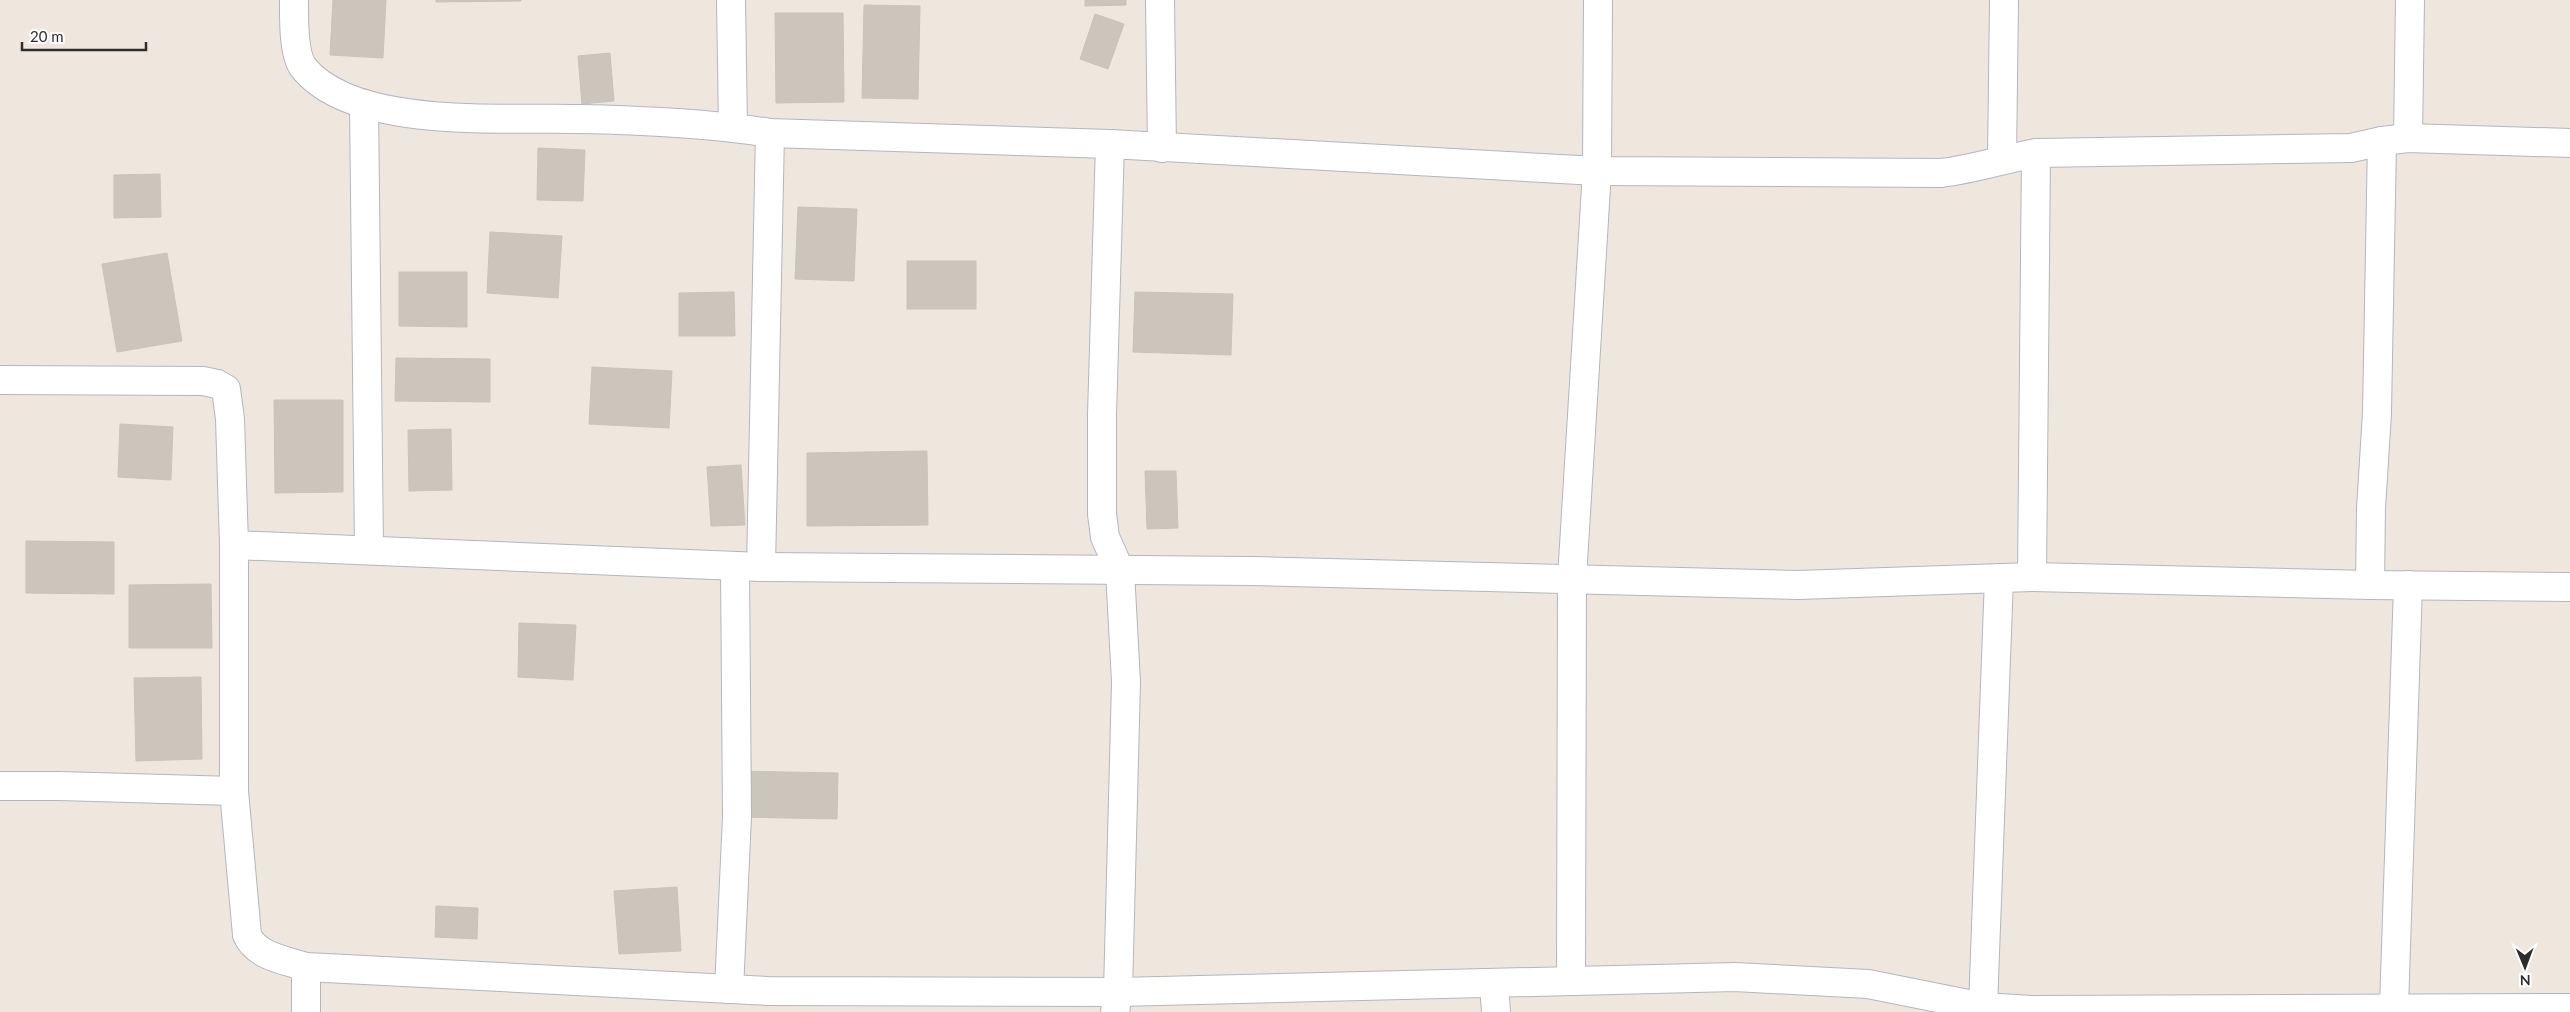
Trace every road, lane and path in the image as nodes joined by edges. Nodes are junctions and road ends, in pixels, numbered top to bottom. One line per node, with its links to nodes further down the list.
1 (294, 0): 7 (street)
2 (731, 0): 8 (street)
3 (1160, 0): 13 (street)
4 (1598, 0): 16 (street)
5 (2004, 0): 15 (street)
6 (2410, 0): 10 (street)
7 (364, 104): 8 (street); 19 (street)
8 (733, 127): 9 (street)
9 (770, 133): 12 (street); 20 (street)
10 (2395, 140): 11 (street); 14 (street); 25 (street)
11 (2570, 142)
12 (1110, 144): 13 (street); 21 (street)
13 (1162, 148): 16 (street)
14 (2036, 153): 15 (street); 22 (street)
15 (2002, 159): 16 (street)
16 (1597, 171): 23 (street)
17 (0, 380): 18 (street)
18 (234, 545): 19 (street); 29 (street)
19 (369, 550): 20 (street)
20 (748, 567): 21 (street); 33 (street)
21 (1120, 571): 23 (street); 35 (street)
22 (2032, 577): 24 (street); 25 (street)
23 (1572, 578): 24 (street); 31 (street)
24 (1999, 578): 36 (street)
25 (2370, 585): 26 (street)
26 (2408, 585): 27 (street); 37 (street)
27 (2570, 587)
28 (0, 786): 29 (street)
29 (234, 791): 30 (street)
30 (306, 967): 33 (street); 41 (street)
31 (1571, 981): 32 (street); 36 (street)
32 (1494, 984): 35 (street); 42 (street)
33 (729, 989): 34 (street)
34 (768, 1001): 35 (street)
35 (1116, 1002)
36 (1983, 1007): 39 (street)
37 (2394, 1007): 38 (street); 40 (street)
38 (2570, 1008)
39 (2032, 1011): 40 (street)
40 (2352, 1011)
41 (306, 1012)
42 (1496, 1012)

